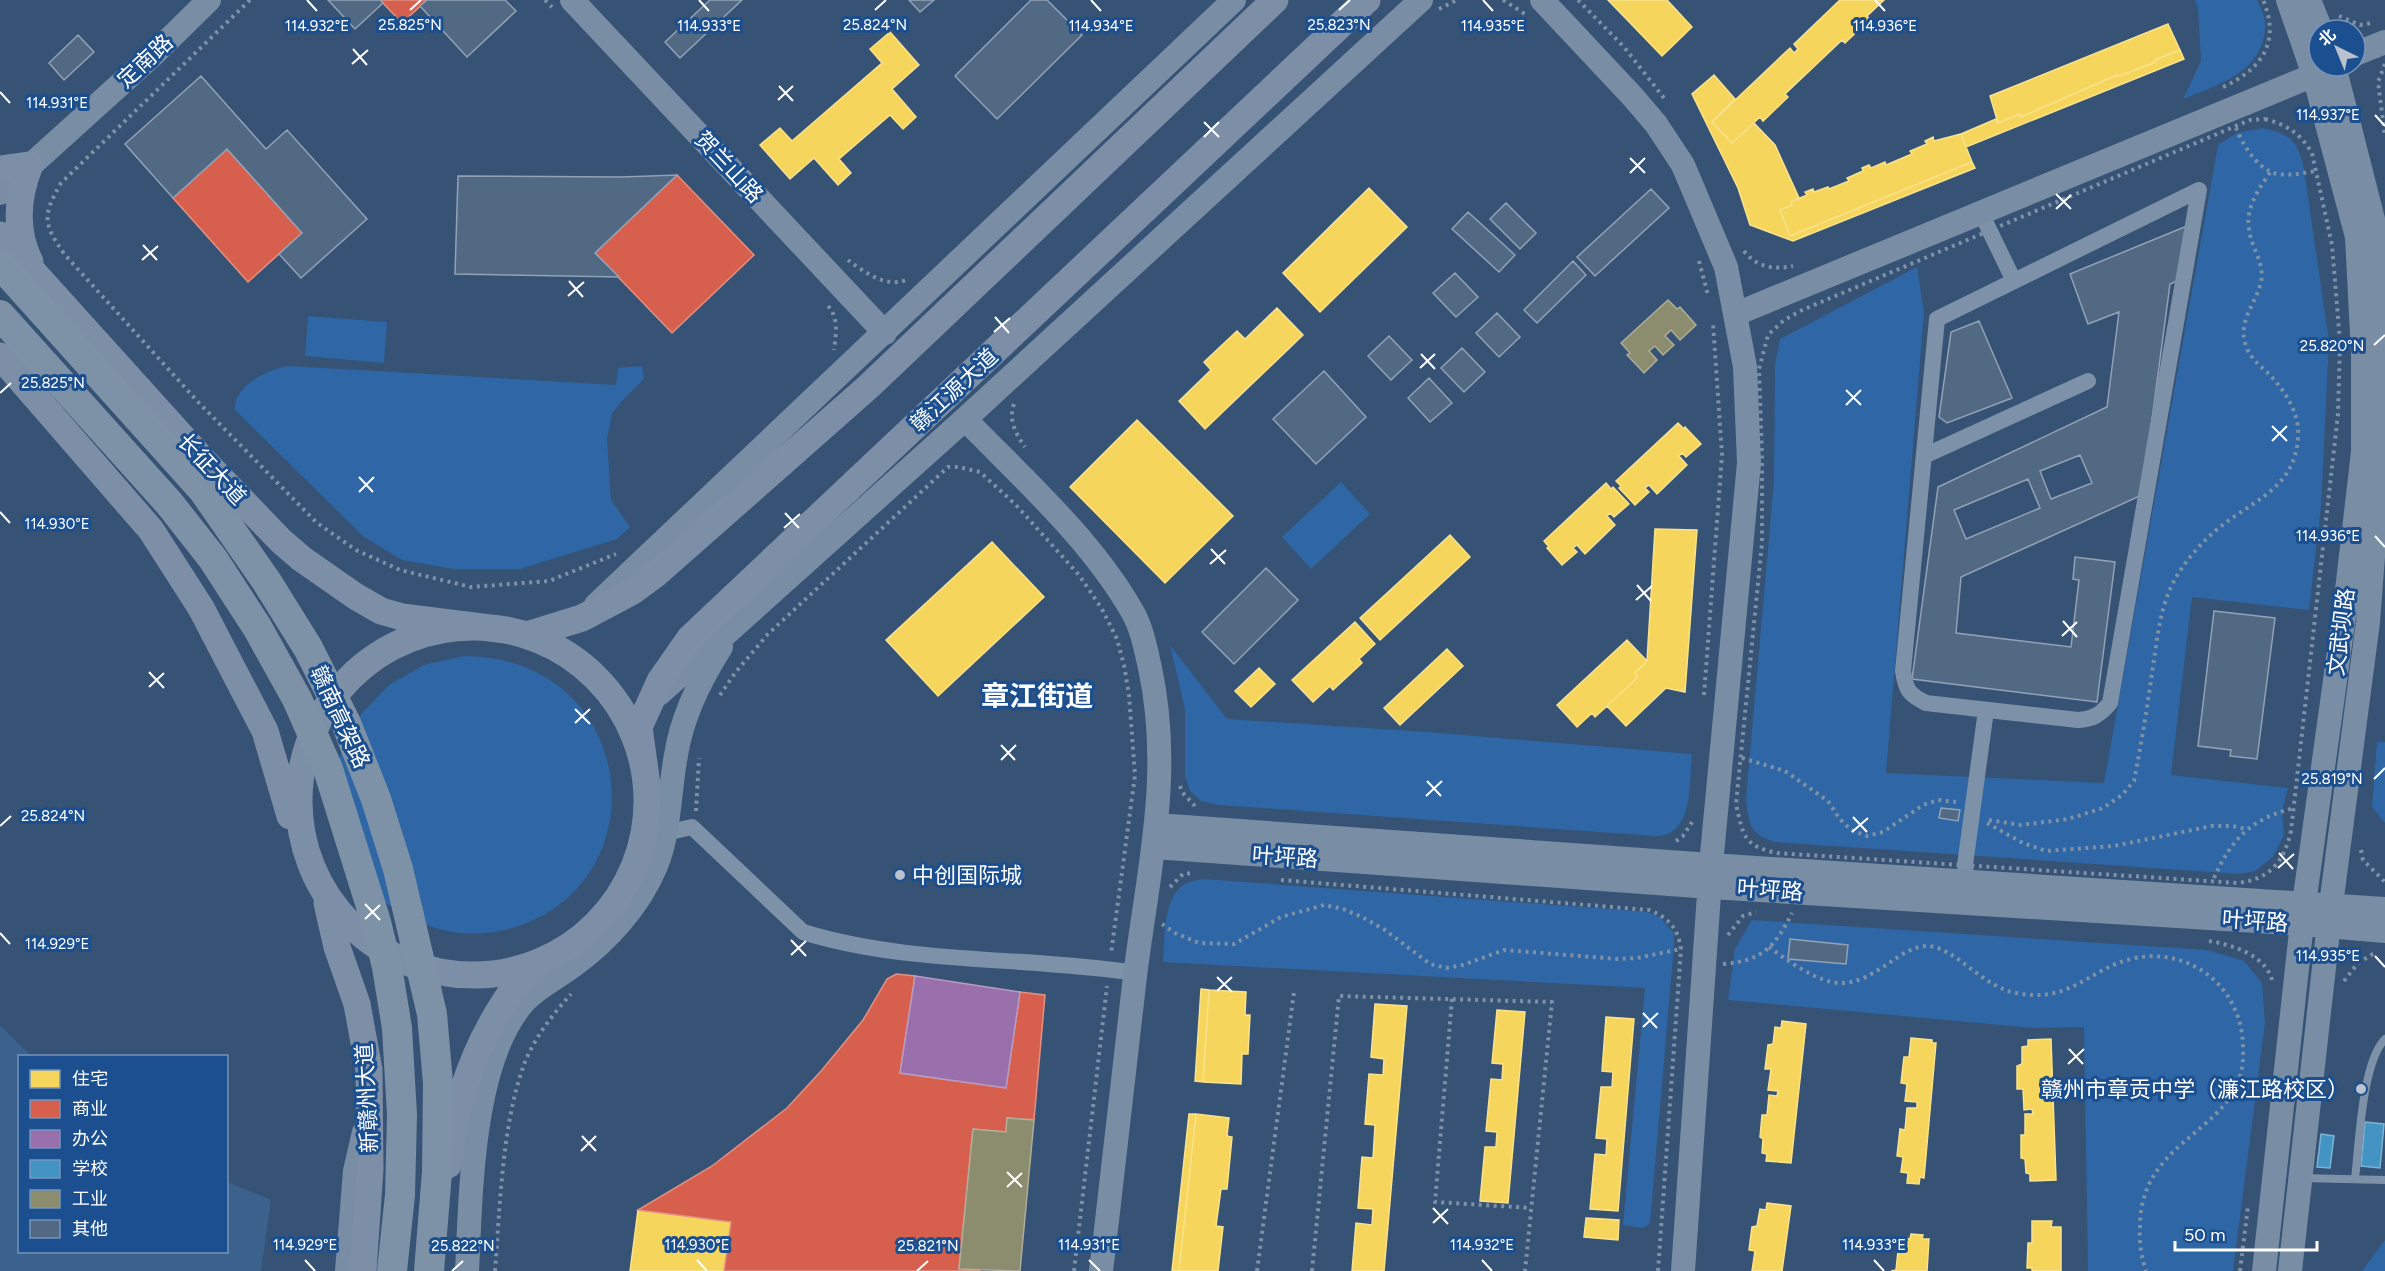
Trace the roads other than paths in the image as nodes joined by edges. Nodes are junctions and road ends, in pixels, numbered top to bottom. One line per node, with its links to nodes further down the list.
1 (209, 0): 17 (street, 定南路)
2 (1234, 0): 28 (street)
3 (1275, 0): 33 (main road)
4 (1367, 0): 37 (main road, 赣江源大道)
5 (2288, 0): 12 (street, 文武坝路)
6 (2309, 0): 10 (street)
7 (563, 4): 28 (street, 贺兰山路)
8 (1429, 5): 31 (street)
9 (1535, 9): 26 (street)
10 (2325, 18)
11 (2381, 32): 13 (street)
12 (2307, 34)
13 (2367, 44)
14 (2307, 78): 20 (street)
15 (2328, 78): 47 (street, 文武坝路)
16 (2329, 78): 21 (street, 文武坝路)
17 (30, 165): 18 (main road); 19 (street, 定南路); 25 (main road)
18 (0, 169)
19 (0, 194)
20 (1985, 222): 24 (street); 26 (street)
21 (2381, 234): 48 (street, 文武坝路)
22 (0, 235): 25 (main road, 长征大道)
23 (0, 264): 60 (highway, 赣南高架路, bridge)
24 (2014, 281): 32 (street); 38 (street)
25 (44, 283): 35 (main road, 长征大道)
26 (1724, 314): 44 (street)
27 (0, 315): 59 (highway, 赣南高架路, bridge)
28 (885, 333): 33 (street)
29 (0, 356): 42 (main road)
30 (2088, 381): 32 (street)
31 (965, 419): 34 (street); 41 (street)
32 (1924, 456): 38 (street)
33 (582, 618): 36 (main road)
34 (737, 624): 37 (street); 40 (street)
35 (473, 627): 36 (main road); 42 (main road)
36 (506, 630): 39 (main road)
37 (648, 704): 39 (main road, 赣江源大道)
38 (1986, 710): 43 (street)
39 (648, 792): 40 (main road)
40 (654, 836): 50 (main road); 51 (street); 62 (street)
41 (1156, 836): 44 (street, 叶坪路); 51 (street)
42 (304, 846): 45 (main road)
43 (1966, 873): 44 (street, 叶坪路); 47 (street, 叶坪路)
44 (1711, 876): 47 (street, 叶坪路); 64 (street)
45 (324, 894): 50 (main road); 53 (main road, 新赣州大道)
46 (2385, 909): 48 (street, 叶坪路)
47 (2303, 914): 48 (street, 叶坪路); 65 (street, 文武坝路)
48 (2329, 916): 49 (street, 叶坪路); 54 (street, 文武坝路)
49 (2385, 931)
50 (568, 947): 61 (main road)
51 (1136, 973): 63 (street)
52 (2385, 1039): 55 (lane)
53 (371, 1103): 57 (street); 58 (main road, 新赣州大道)
54 (2301, 1178): 55 (lane); 66 (street, 文武坝路)
55 (2355, 1179): 56 (lane)
56 (2385, 1180)
57 (347, 1271)
58 (363, 1271)
59 (392, 1271)
60 (429, 1271)
61 (439, 1271)
62 (467, 1271)
63 (1101, 1271)
64 (1683, 1271)
65 (2264, 1271)
66 (2290, 1271)

